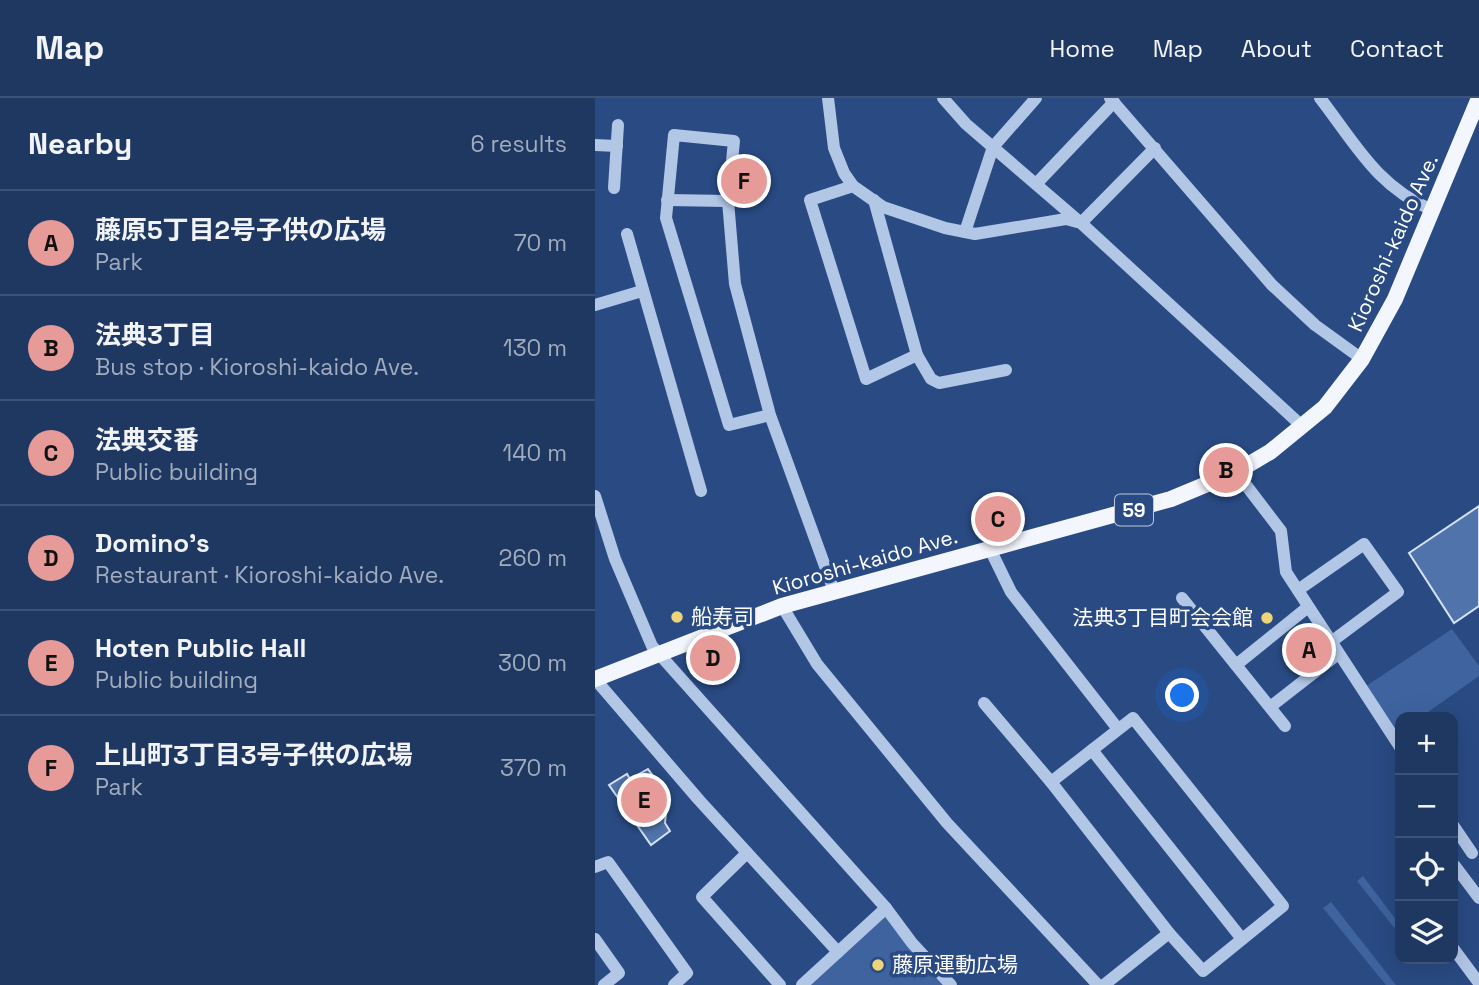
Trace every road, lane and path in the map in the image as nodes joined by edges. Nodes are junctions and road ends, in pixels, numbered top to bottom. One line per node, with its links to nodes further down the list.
1 (828, 98): 13 (street)
2 (943, 98): 10 (street)
3 (1036, 98): 10 (street)
4 (1319, 98): 18 (street)
5 (1112, 100): 11 (street); 12 (street)
6 (1473, 101): 18 (main road, Kioroshi-kaido Ave. / 59)
7 (618, 125): 9 (street)
8 (595, 145): 9 (street)
9 (617, 146): 14 (street)
10 (993, 147): 12 (street); 20 (street)
11 (1155, 148): 19 (street); 25 (street)
12 (1037, 183): 19 (street)
13 (853, 186): 16 (street); 24 (street)
14 (614, 188)
15 (667, 200): 17 (street); 17 (street); 27 (street)
16 (874, 200): 20 (street); 24 (street)
17 (728, 201): 27 (street)
18 (1431, 210): 25 (main road, Kioroshi-kaido Ave. / 59)
19 (1081, 223): 20 (street); 28 (street)
20 (965, 232)
21 (627, 234): 22 (street)
22 (642, 291): 23 (street); 30 (street)
23 (595, 305)
24 (917, 355): 26 (street)
25 (1362, 359): 28 (main road, Kioroshi-kaido Ave. / 59)
26 (1006, 370)
27 (770, 415): 34 (street)
28 (1303, 427): 29 (main road, Kioroshi-kaido Ave. / 59)
29 (1237, 472): 32 (main road, Kioroshi-kaido Ave. / 59); 33 (street)
30 (701, 491)
31 (595, 496): 39 (street)
32 (990, 549): 34 (main road, Kioroshi-kaido Ave. / 59); 46 (street)
33 (1298, 590): 37 (street); 38 (street)
34 (834, 591): 36 (main road, Kioroshi-kaido Ave. / 59)
35 (1182, 598): 41 (street)
36 (782, 606): 39 (main road, Kioroshi-kaido Ave. / 59); 69 (street)
37 (1308, 607): 38 (street); 41 (street)
38 (1331, 642): 40 (street)
39 (659, 653): 42 (main road, Kioroshi-kaido Ave. / 59); 57 (street)
40 (1338, 654): 44 (street); 47 (street)
41 (1236, 666): 44 (street)
42 (595, 679): 52 (street)
43 (984, 703): 49 (street)
44 (1270, 707): 45 (street)
45 (1285, 726)
46 (1118, 729): 48 (street); 60 (street)
47 (1395, 740)
48 (1092, 750): 49 (street); 60 (street)
49 (1051, 782): 58 (street)
50 (1458, 831): 51 (street)
51 (1475, 851): 53 (street)
52 (747, 853): 61 (street); 66 (street)
53 (1458, 864)
54 (595, 867): 65 (street)
55 (1458, 872): 56 (street)
56 (1479, 898)
57 (886, 908): 61 (street); 68 (street)
58 (1169, 933): 60 (street); 70 (street)
59 (595, 939): 64 (street)
60 (1242, 939)
61 (838, 952): 67 (street)
62 (1458, 955): 63 (street)
63 (1479, 983)
64 (604, 985)
65 (674, 985)
66 (780, 985)
67 (802, 985)
68 (951, 985)
69 (1098, 985)
70 (1104, 985)

